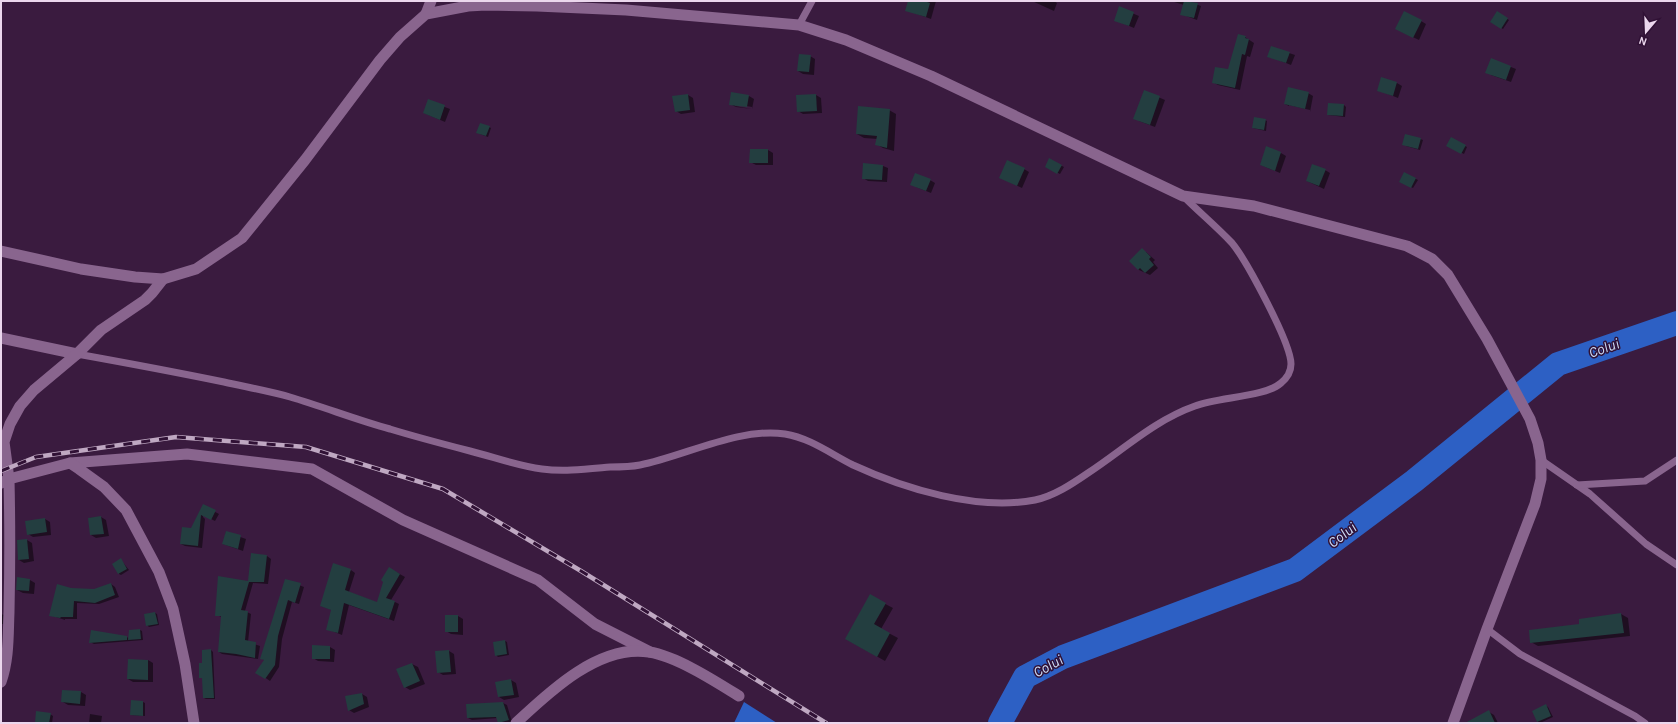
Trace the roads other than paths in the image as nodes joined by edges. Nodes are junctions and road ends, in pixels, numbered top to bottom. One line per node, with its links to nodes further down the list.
1 (430, 1): 3 (street)
2 (812, 1): 4 (lane)
3 (426, 14): 4 (street); 7 (street)
4 (799, 25): 5 (street)
5 (1183, 196): 9 (lane); 10 (street)
6 (1, 251): 7 (street)
7 (163, 279): 9 (street)
8 (1, 338): 9 (street)
9 (77, 354): 13 (street)
10 (1541, 460): 14 (lane); 16 (street)
11 (1677, 460): 14 (lane)
12 (70, 463): 13 (street); 17 (street); 20 (street)
13 (5, 481): 18 (street)
14 (1577, 485): 15 (lane)
15 (1677, 565)
16 (1487, 629): 22 (street); 23 (lane)
17 (650, 652): 19 (street); 21 (street)
18 (1, 682)
19 (739, 696)
20 (194, 723)
21 (516, 723)
22 (1454, 723)
23 (1645, 723)

